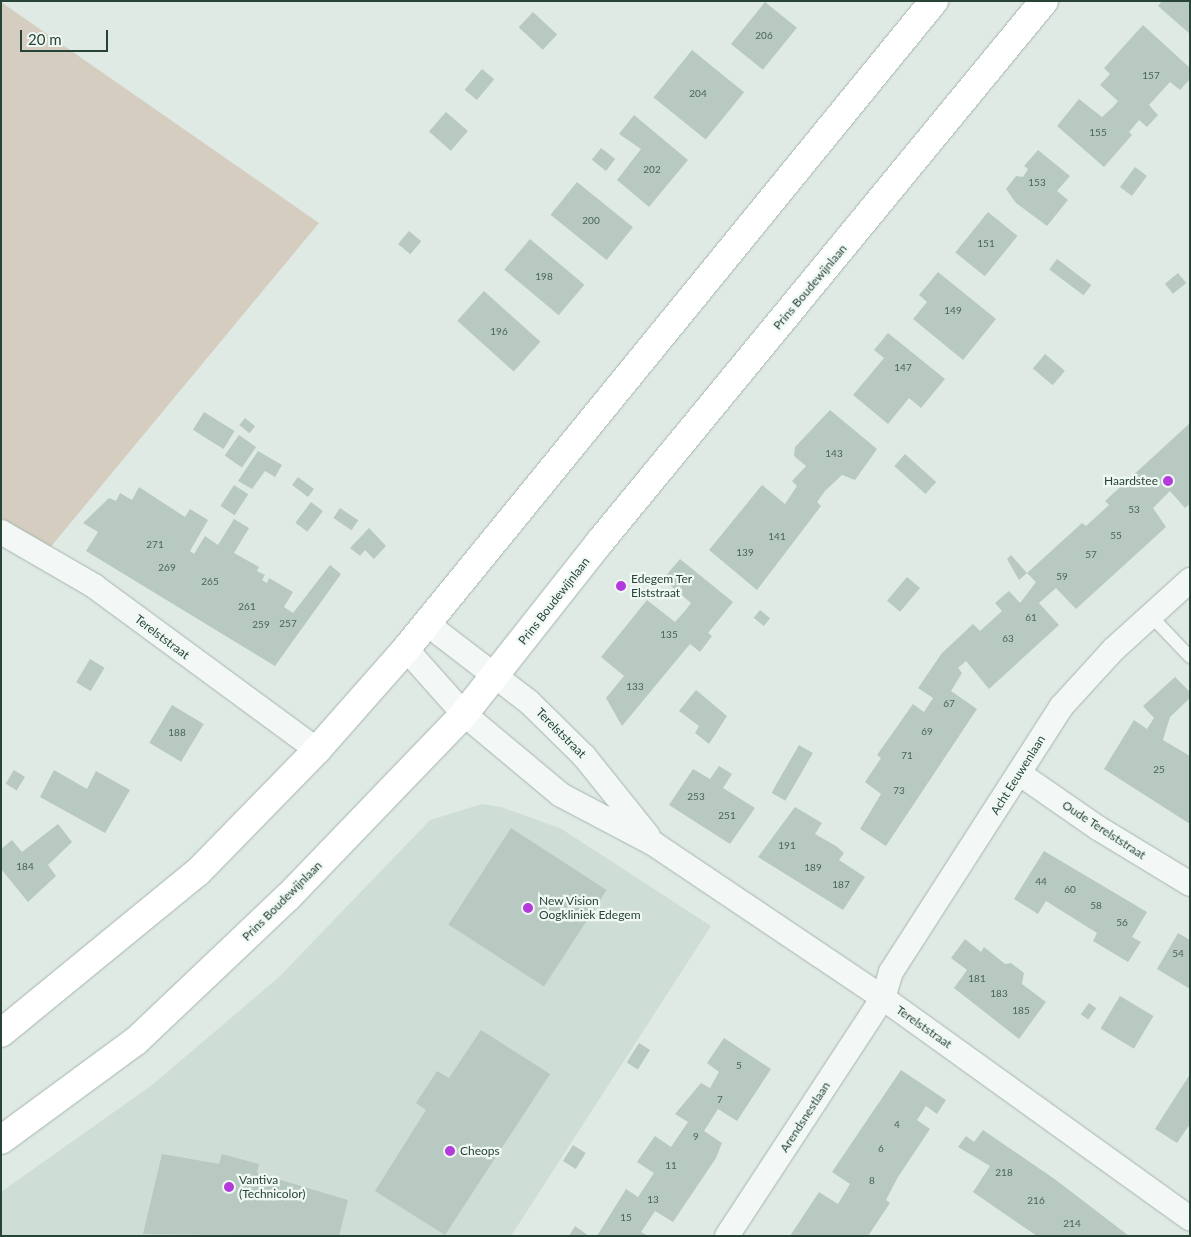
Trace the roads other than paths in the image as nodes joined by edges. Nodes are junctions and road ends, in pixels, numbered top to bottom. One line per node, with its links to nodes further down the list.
1 (934, 1): 6 (main road)
2 (1044, 1): 9 (main road, Prins Boudewijnlaan)
3 (1, 532): 11 (street, Terelststraat)
4 (1190, 580): 5 (street, Acht Eeuwenlaan)
5 (1151, 616): 8 (lane); 12 (street, Acht Eeuwenlaan)
6 (426, 623): 7 (main road); 9 (street, Terelststraat)
7 (406, 649): 10 (street, Terelststraat); 11 (main road)
8 (1190, 657)
9 (496, 674): 10 (main road, Prins Boudewijnlaan); 13 (street, Terelststraat)
10 (464, 714): 13 (street, Terelststraat); 17 (main road, Prins Boudewijnlaan)
11 (317, 750): 16 (main road)
12 (1020, 774): 14 (street, Oude Terelststraat); 15 (street, Acht Eeuwenlaan)
13 (654, 844): 15 (street, Terelststraat)
14 (1190, 884)
15 (883, 998): 18 (street, Terelststraat); 19 (street, Arendsnestlaan)
16 (1, 1033)
17 (1, 1140)
18 (1190, 1218)
19 (727, 1236)

